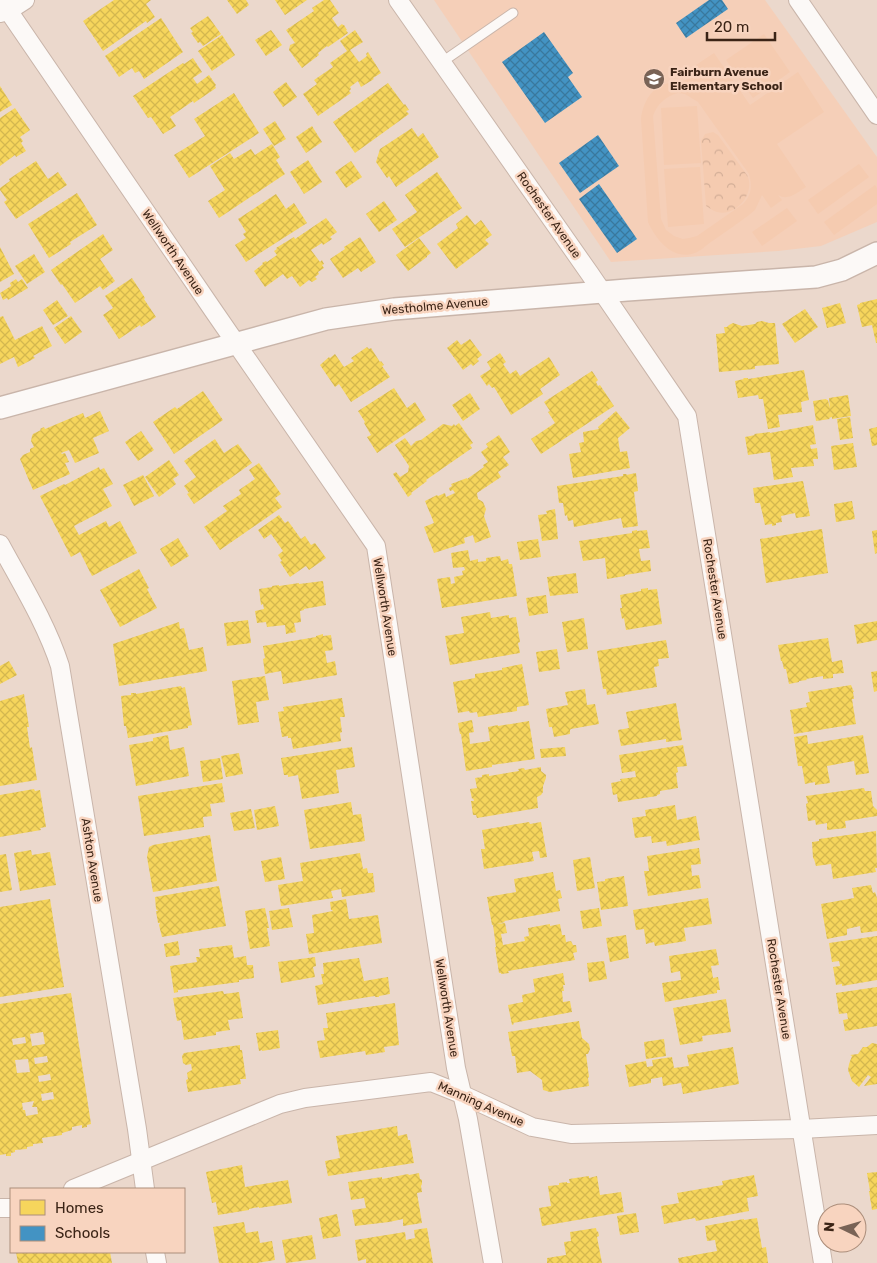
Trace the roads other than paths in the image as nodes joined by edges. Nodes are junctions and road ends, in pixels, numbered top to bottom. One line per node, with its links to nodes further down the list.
1 (25, 0): 4 (street)
2 (398, 0): 6 (street, Rochester Avenue)
3 (798, 0): 7 (street)
4 (3, 8): 10 (street, Wellworth Avenue)
5 (513, 13): 6 (lane)
6 (442, 62): 9 (street, Rochester Avenue)
7 (877, 115)
8 (877, 253): 9 (street, Westholme Avenue)
9 (602, 292): 10 (street, Westholme Avenue); 15 (street, Rochester Avenue)
10 (236, 344): 11 (street, Westholme Avenue); 13 (street, Wellworth Avenue)
11 (0, 408)
12 (0, 544): 16 (street, Ashton Avenue)
13 (462, 1094): 15 (street, Manning Avenue); 16 (street, Manning Avenue); 19 (street, Wellworth Avenue)
14 (877, 1125): 15 (street, Manning Avenue)
15 (801, 1129): 20 (street, Rochester Avenue)
16 (141, 1161): 17 (street, Manning Avenue); 18 (street, Ashton Avenue)
17 (75, 1188)
18 (145, 1188)
19 (493, 1263)
20 (823, 1263)

